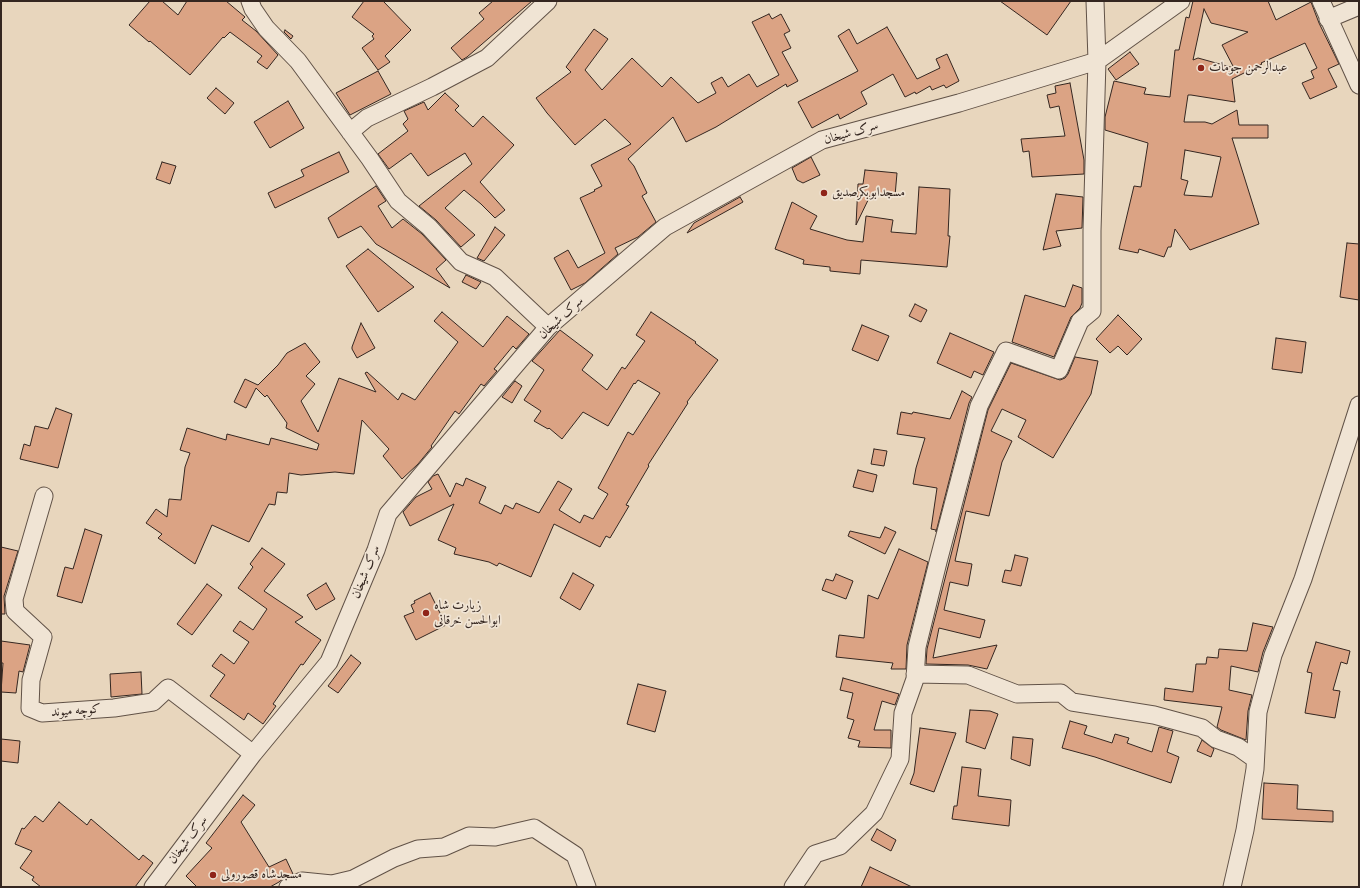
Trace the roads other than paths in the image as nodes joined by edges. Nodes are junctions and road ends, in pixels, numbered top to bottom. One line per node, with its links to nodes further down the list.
1 (250, 1): 10 (street)
2 (548, 1): 10 (street)
3 (1094, 1): 8 (street)
4 (1181, 1): 8 (street, سرک شیخان)
5 (1321, 1): 7 (street)
6 (1359, 6): 7 (street)
7 (1328, 19): 9 (street)
8 (1096, 61): 11 (street, سرک شیخان); 14 (street)
9 (1359, 85)
10 (350, 132): 11 (street)
11 (548, 327): 15 (street, سرک شیخان)
12 (1359, 404): 16 (street)
13 (44, 496): 15 (street, کوچه میوند)
14 (915, 674): 16 (street); 20 (street)
15 (253, 754): 17 (street, سرک شیخان)
16 (1255, 759): 21 (street)
17 (153, 887)
18 (288, 887): 19 (street)
19 (587, 887)
20 (793, 887)
21 (1232, 887)

